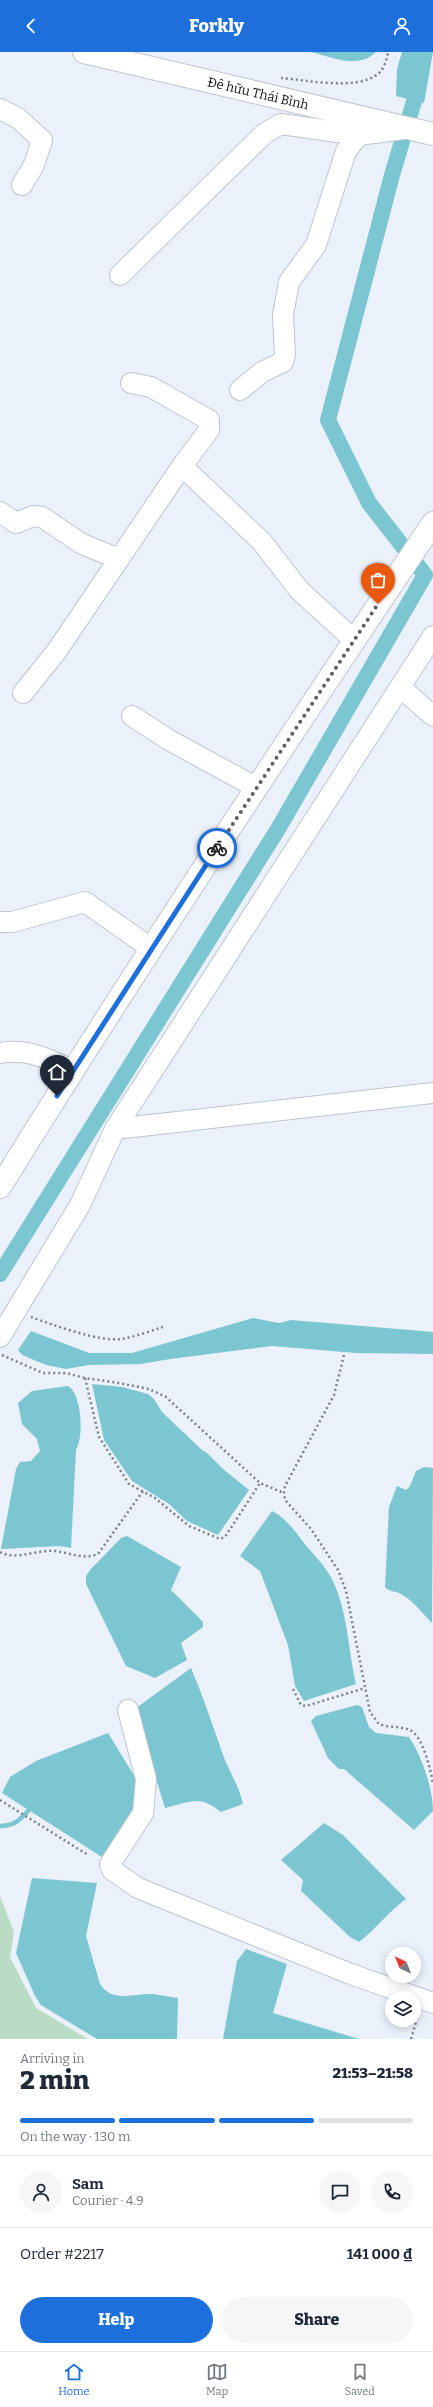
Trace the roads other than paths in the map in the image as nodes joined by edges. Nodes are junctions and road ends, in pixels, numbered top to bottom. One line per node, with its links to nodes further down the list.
1 (84, 52): 3 (main road, Đê hữu Thái Bình)
2 (0, 109): 6 (street)
3 (408, 129): 4 (street); 5 (main road, Đê hữu Thái Bình)
4 (359, 134): 7 (street); 9 (street)
5 (433, 134)
6 (22, 185)
7 (120, 275)
8 (131, 383): 10 (street)
9 (240, 390)
10 (182, 466): 13 (street); 15 (street)
11 (0, 512): 13 (street)
12 (433, 523): 15 (main road)
13 (119, 559): 17 (street)
14 (433, 636): 16 (street)
15 (354, 640): 20 (main road)
16 (400, 688): 19 (street); 26 (street)
17 (23, 693)
18 (132, 716): 20 (street)
19 (433, 716)
20 (257, 788): 22 (main road)
21 (0, 922): 22 (street)
22 (152, 949): 24 (main road)
23 (0, 1053): 24 (street)
24 (73, 1070): 27 (main road)
25 (433, 1093): 26 (street)
26 (115, 1129): 28 (street)
27 (0, 1187)
28 (0, 1337)
29 (128, 1710): 30 (street)
30 (428, 2001)

